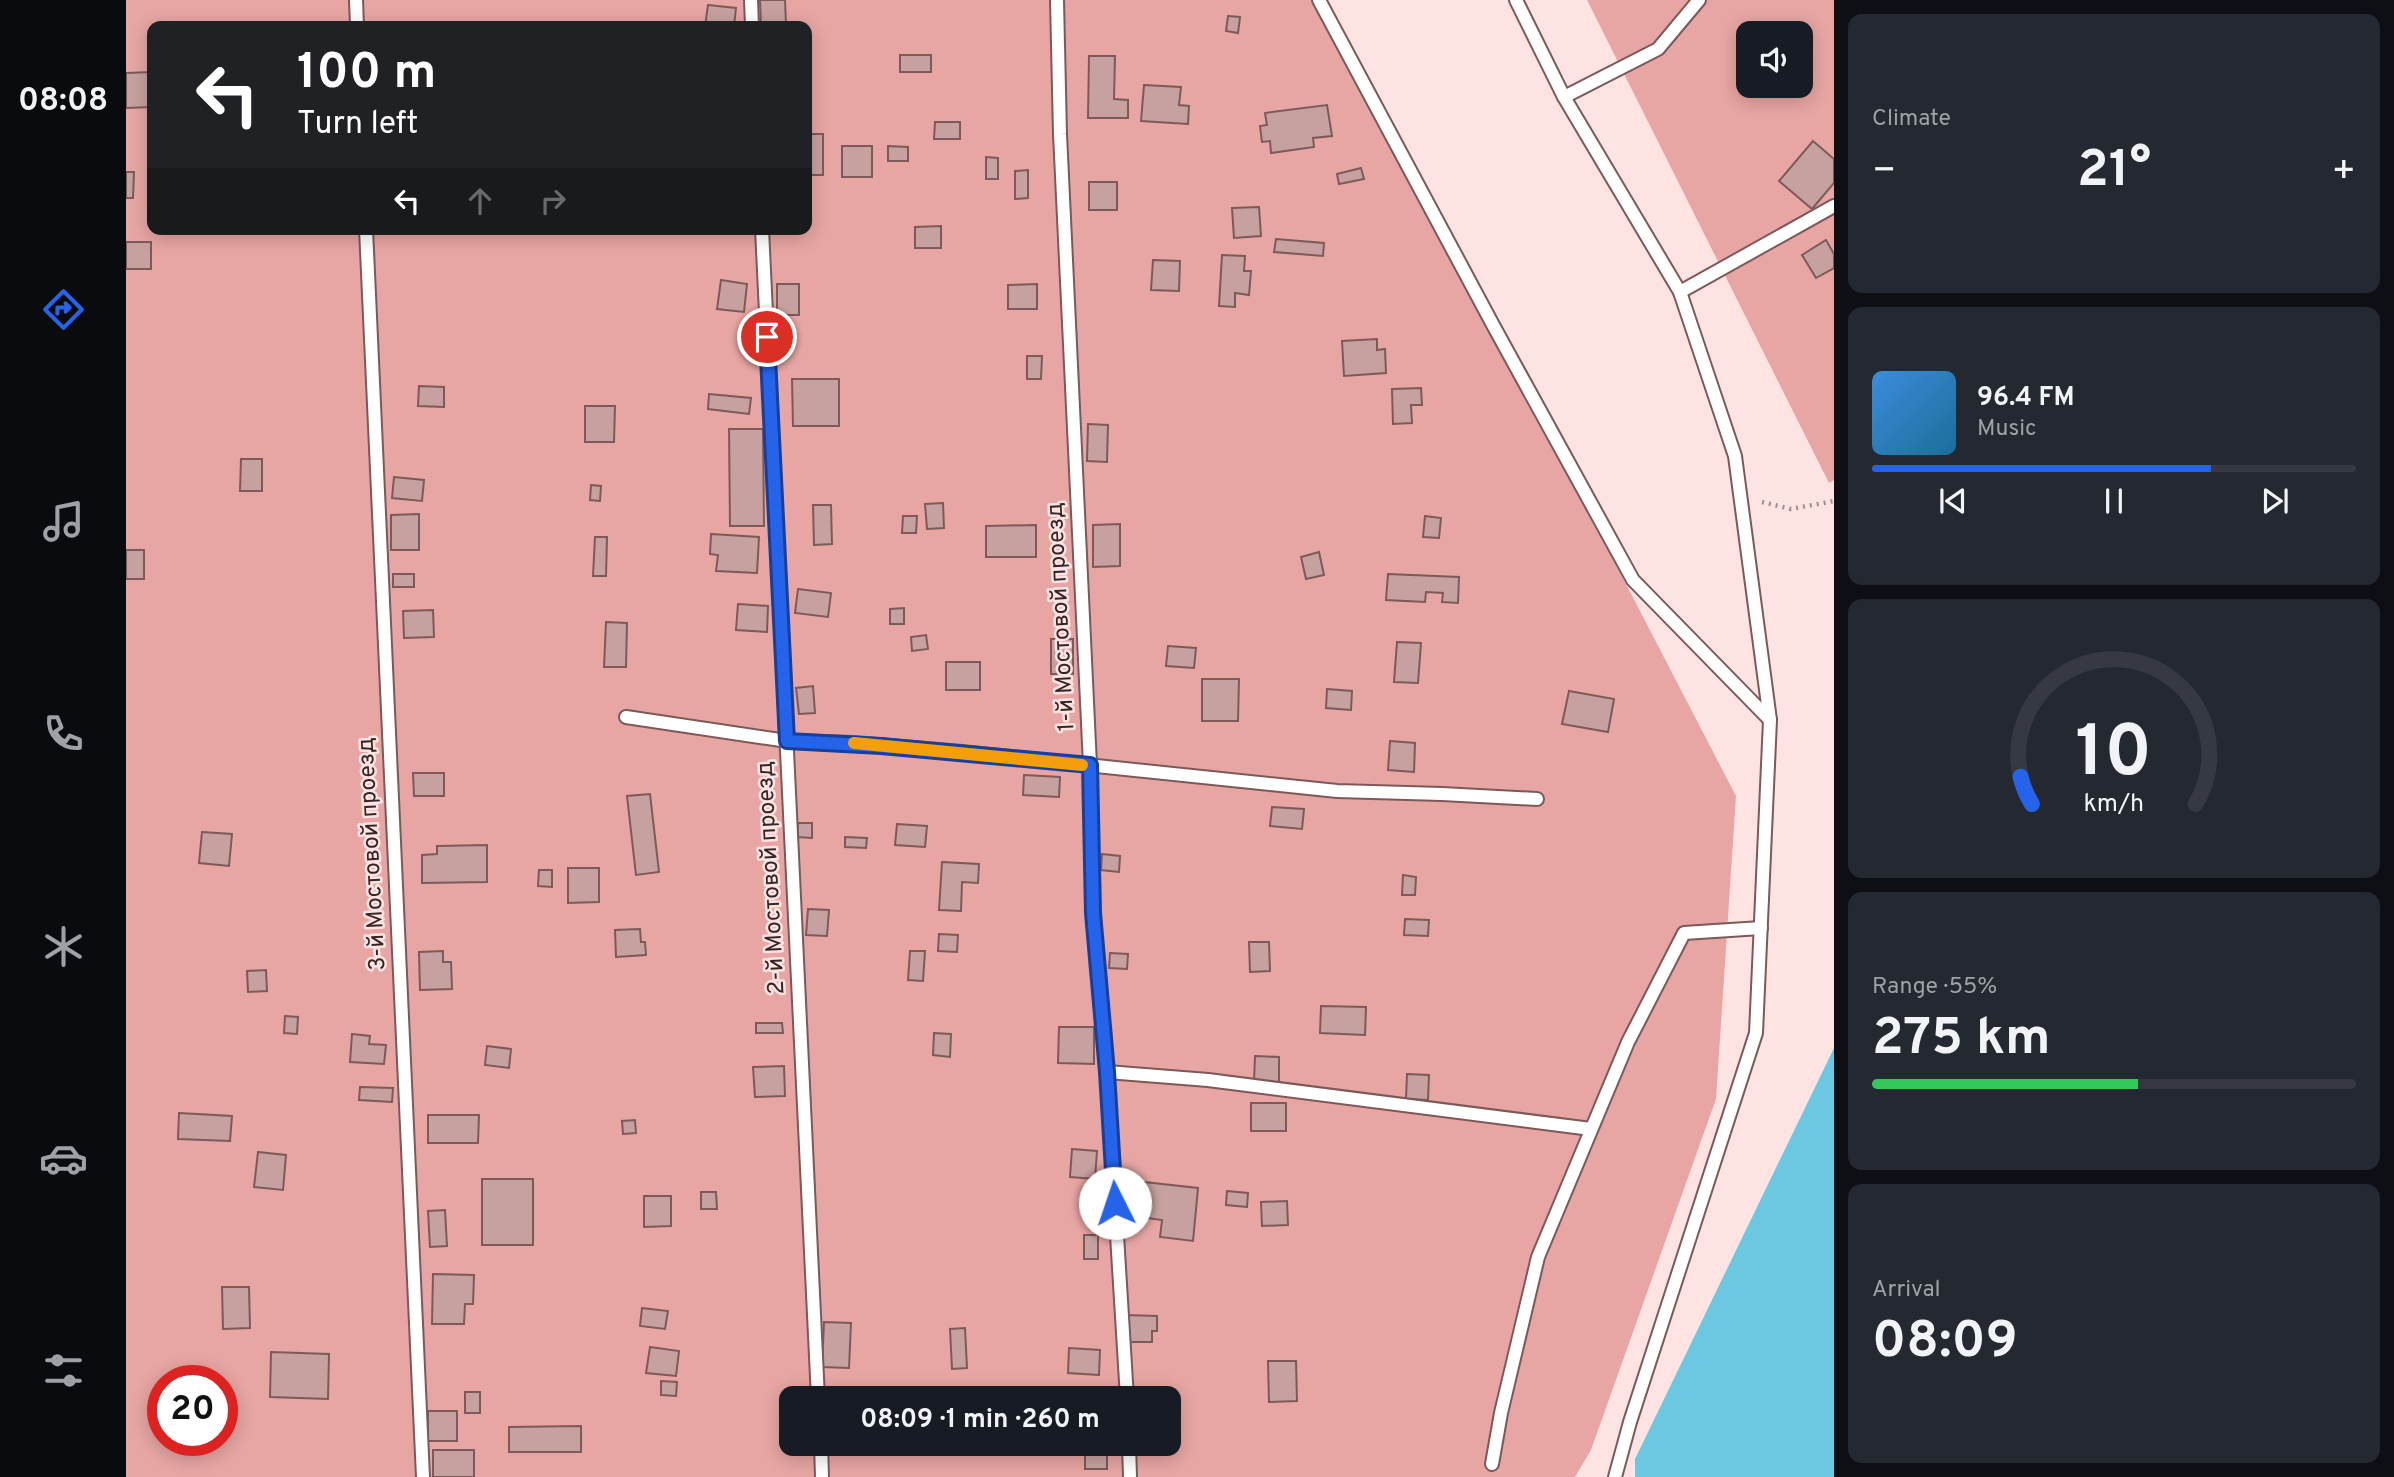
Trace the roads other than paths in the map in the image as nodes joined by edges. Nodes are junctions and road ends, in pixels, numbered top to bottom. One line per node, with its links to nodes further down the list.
1 (356, 0): 7 (lane)
2 (751, 0): 8 (lane)
3 (1057, 0): 17 (lane, 1-й Мостовой проезд)
4 (1319, 0): 15 (lane)
5 (1516, 0): 9 (lane)
6 (1699, 0): 9 (lane)
7 (357, 21)
8 (752, 21)
9 (1564, 97): 13 (lane)
10 (1834, 206): 13 (lane)
11 (366, 235): 27 (lane, 3-й Мостовой проезд)
12 (762, 235): 16 (lane, 2-й Мостовой проезд)
13 (1680, 292): 15 (lane)
14 (626, 717): 16 (lane)
15 (1770, 720): 19 (lane)
16 (787, 741): 17 (lane); 22 (lane, 2-й Мостовой проезд)
17 (1090, 765): 18 (lane); 20 (lane, 1-й Мостовой проезд)
18 (1537, 799)
19 (1760, 928): 21 (lane); 30 (lane)
20 (1107, 1072): 21 (lane); 23 (lane, 1-й Мостовой проезд)
21 (1591, 1129): 26 (lane)
22 (817, 1386)
23 (1126, 1386)
24 (821, 1456): 28 (lane)
25 (1129, 1456): 29 (lane)
26 (1492, 1464)
27 (423, 1477)
28 (822, 1477)
29 (1130, 1477)
30 (1615, 1477)

